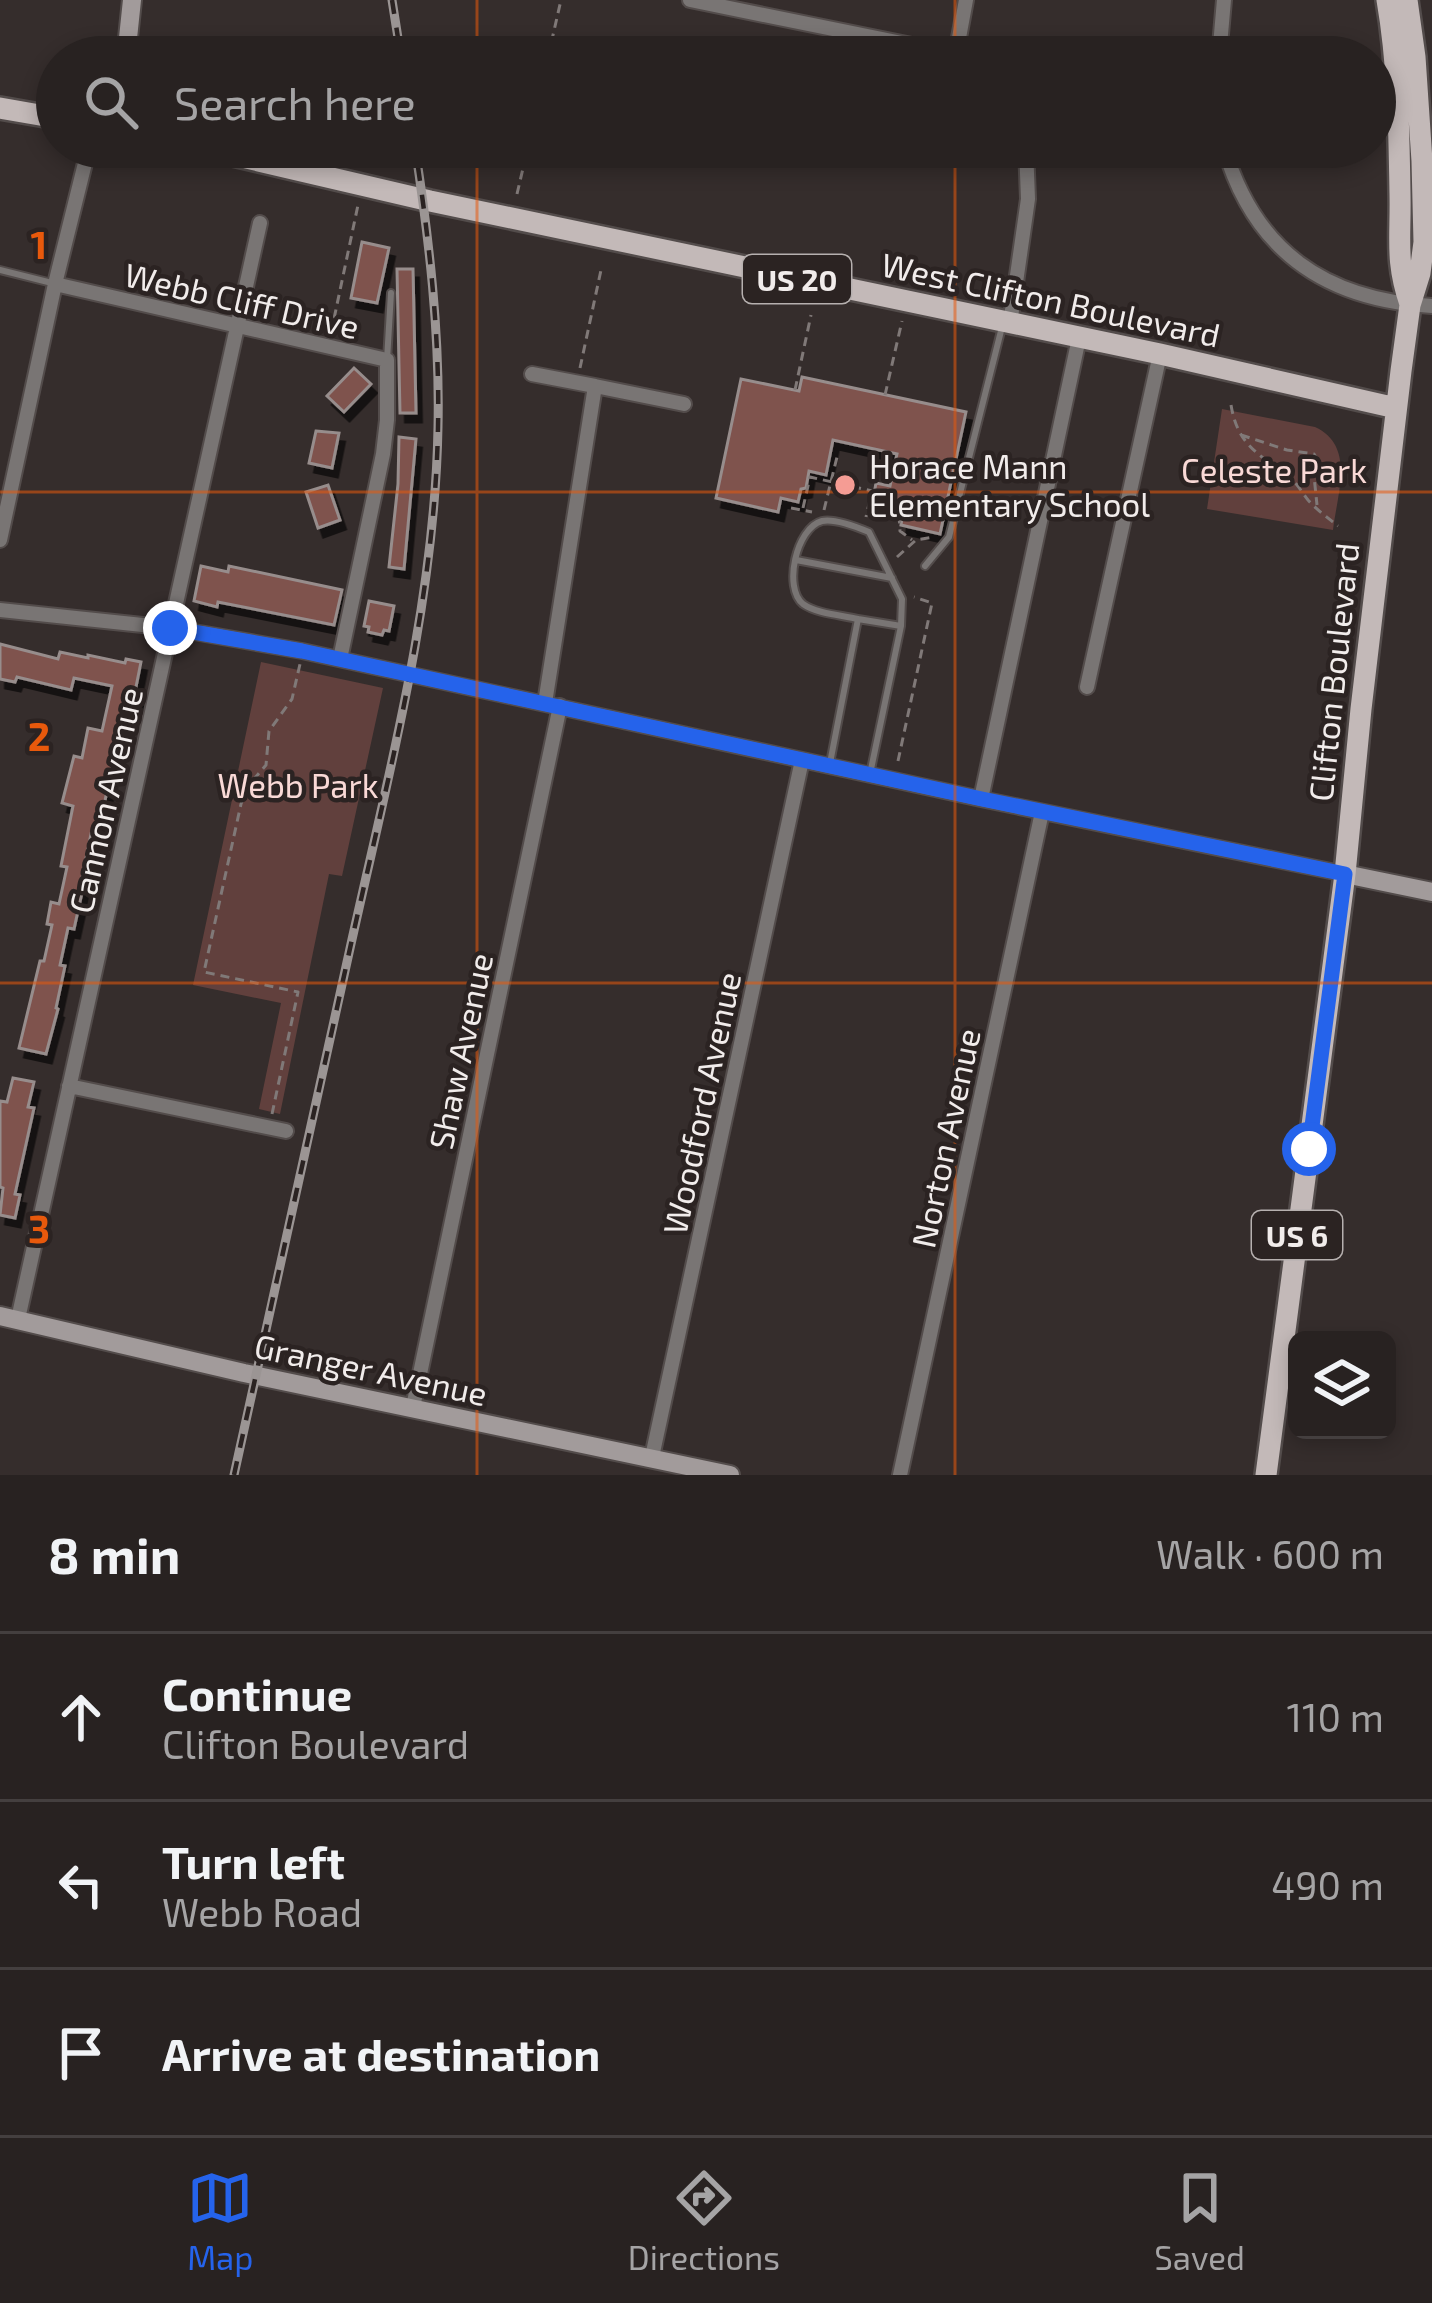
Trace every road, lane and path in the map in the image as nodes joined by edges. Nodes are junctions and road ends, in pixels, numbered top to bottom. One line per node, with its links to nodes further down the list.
1 (132, 0): 8 (street)
2 (561, 0): 9 (path)
3 (690, 0): 10 (street)
4 (966, 0): 11 (street)
5 (1223, 0): 12 (street)
6 (1388, 0): 13 (main road, Clifton Boulevard / US 6)
7 (1407, 0): 30 (main road, Clifton Boulevard / US 6)
8 (128, 36)
9 (553, 36)
10 (865, 36)
11 (961, 36)
12 (1221, 36)
13 (1391, 36)
14 (1396, 95): 30 (main road, Clifton Boulevard / US 6)
15 (0, 108): 16 (main road)
16 (36, 114)
17 (84, 168): 27 (street)
18 (289, 168): 29 (main road, West Clifton Boulevard / US 20)
19 (524, 168): 22 (path)
20 (1027, 168): 32 (street)
21 (1230, 168): 30 (street)
22 (518, 194)
23 (358, 205): 35 (path)
24 (260, 223): 33 (street, Cannon Avenue)
25 (0, 270): 27 (lane, Webb Cliff Drive)
26 (602, 270): 39 (path)
27 (56, 284): 33 (street, Webb Cliff Drive); 56 (street)
28 (391, 293): 37 (lane)
29 (906, 302): 32 (main road, West Clifton Boulevard / US 20); 42 (path)
30 (1421, 305): 45 (main road, Clifton Boulevard / US 6)
31 (811, 315): 41 (path)
32 (1007, 323): 34 (main road, West Clifton Boulevard / US 20); 60 (lane)
33 (238, 327): 35 (street, Webb Cliff Drive); 65 (street, Cannon Avenue)
34 (1079, 338): 36 (main road, West Clifton Boulevard / US 20); 73 (street)
35 (327, 347): 37 (street, Webb Cliff Drive)
36 (1160, 354): 45 (main road, West Clifton Boulevard / US 20); 68 (street)
37 (387, 360): 67 (street, Webb Cliff Drive)
38 (532, 374): 39 (street)
39 (577, 382): 40 (street)
40 (596, 386): 43 (street); 69 (street, Shaw Avenue)
41 (795, 390)
42 (885, 395)
43 (684, 404)
44 (1231, 405): 46 (path)
45 (1396, 408): 75 (main road, Clifton Boulevard / US 6)
46 (1240, 434): 51 (path); 51 (path)
47 (833, 457): 48 (path)
48 (830, 482): 49 (path); 50 (path); 52 (path)
49 (868, 507): 53 (path); 57 (path)
50 (802, 510)
51 (1318, 510): 54 (path)
52 (824, 511)
53 (866, 520)
54 (1338, 526)
55 (940, 534): 57 (path)
56 (0, 540)
57 (914, 541): 58 (path)
58 (896, 559)
59 (796, 560): 61 (lane); 61 (lane); 63 (lane)
60 (925, 566)
61 (892, 578): 64 (lane)
62 (0, 610): 65 (street)
63 (859, 619): 64 (lane); 71 (lane)
64 (901, 626): 72 (lane)
65 (170, 628): 66 (street); 79 (street, Cannon Avenue)
66 (302, 651): 67 (street); 77 (path)
67 (340, 659): 69 (street)
68 (1087, 687)
69 (552, 704): 70 (street); 83 (street, Shaw Avenue)
70 (802, 760): 71 (street); 84 (street, Woodford Avenue)
71 (830, 766): 72 (street)
72 (870, 774): 73 (street)
73 (982, 799): 74 (street)
74 (1042, 812): 75 (street); 86 (street, Norton Avenue)
75 (1345, 874): 76 (street); 87 (main road, Clifton Boulevard / US 6)
76 (1432, 892)
77 (206, 966): 78 (path); 80 (path)
78 (215, 969)
79 (69, 1086): 81 (street); 82 (street, Cannon Avenue)
80 (272, 1116)
81 (286, 1131)
82 (9, 1318): 83 (street, Granger Avenue)
83 (413, 1407): 84 (street, Granger Avenue)
84 (652, 1457): 85 (street, Granger Avenue)
85 (730, 1475)
86 (900, 1475)
87 (1266, 1475)

